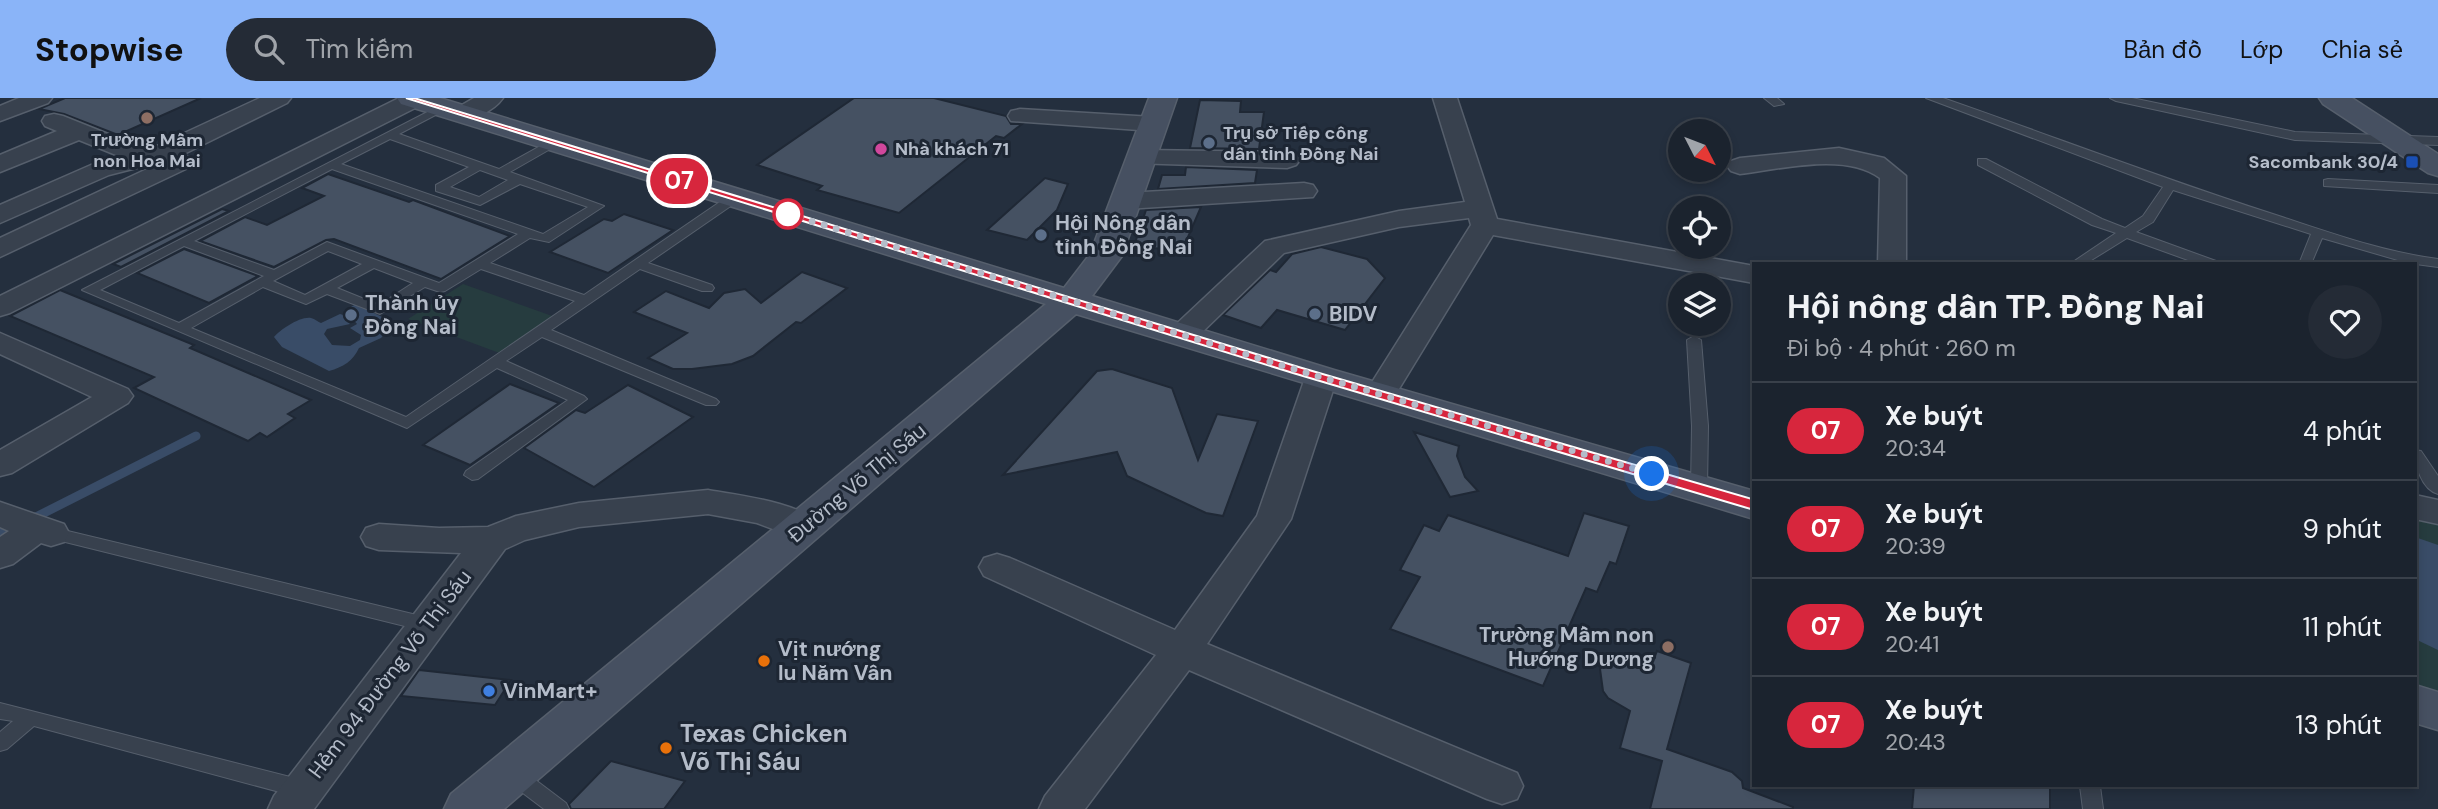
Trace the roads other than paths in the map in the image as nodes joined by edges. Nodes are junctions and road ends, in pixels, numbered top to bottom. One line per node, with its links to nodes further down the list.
1 (40, 98): 10 (street)
2 (279, 98): 18 (street)
3 (491, 98): 8 (street)
4 (1445, 98): 38 (street)
5 (1931, 98): 30 (lane)
6 (2116, 98): 15 (lane)
7 (2333, 98): 15 (main road)
8 (434, 104): 14 (lane); 17 (main road); 59 (street)
9 (1158, 111): 11 (street); 19 (main road, Đường Võ Thị Sáu)
10 (0, 114)
11 (1020, 116)
12 (54, 121): 13 (street)
13 (80, 130): 18 (street); 22 (street)
14 (389, 135): 23 (lane); 24 (lane)
15 (2398, 140): 16 (lane); 26 (main road)
16 (2438, 141)
17 (555, 142): 27 (lane); 34 (main road)
18 (166, 156): 37 (street); 43 (street)
19 (1141, 158): 20 (street); 35 (main road, Đường Võ Thị Sáu)
20 (1287, 160)
21 (1982, 162): 41 (lane)
22 (0, 164)
23 (331, 165): 36 (lane); 42 (lane)
24 (479, 166): 27 (lane); 33 (lane)
25 (1740, 166): 44 (street)
26 (2438, 167)
27 (500, 173): 28 (lane)
28 (519, 179): 33 (lane); 40 (lane)
29 (2328, 183): 31 (lane)
30 (2170, 185): 39 (lane); 41 (lane)
31 (2438, 189)
32 (1304, 191): 35 (street)
33 (460, 195): 36 (lane)
34 (734, 198): 51 (lane); 58 (main road)
35 (1126, 201): 58 (main road, Đường Võ Thị Sáu)
36 (444, 204): 40 (lane)
37 (0, 215)
38 (1483, 217): 52 (street); 62 (street); 67 (street)
39 (2318, 233): 47 (lane); 49 (lane)
40 (528, 234): 50 (lane)
41 (2126, 234): 45 (lane); 46 (lane)
42 (183, 241): 53 (lane); 60 (lane)
43 (0, 249)
44 (1892, 262)
45 (2079, 262)
46 (2205, 262)
47 (2306, 262)
48 (373, 263): 53 (lane); 54 (lane); 56 (lane)
49 (2438, 263)
50 (480, 264): 54 (lane); 57 (lane)
51 (638, 264): 55 (lane); 57 (lane)
52 (1752, 275)
53 (268, 279): 56 (lane); 60 (lane)
54 (424, 282): 56 (lane)
55 (707, 288)
56 (326, 289)
57 (585, 300): 61 (lane)
58 (1071, 301): 62 (main road); 78 (main road, Đường Võ Thị Sáu)
59 (0, 307)
60 (180, 328): 65 (lane)
61 (540, 331): 65 (lane); 68 (lane)
62 (1182, 335): 66 (main road)
63 (1694, 341): 72 (lane)
64 (0, 342): 70 (street)
65 (495, 362): 71 (lane)
66 (1321, 377): 67 (main road); 85 (street)
67 (1380, 395): 72 (main road)
68 (711, 402)
69 (2417, 458): 73 (lane)
70 (0, 465)
71 (472, 475)
72 (1699, 488): 74 (main road)
73 (2438, 488)
74 (1752, 504)
75 (2417, 507): 76 (street)
76 (2438, 512)
77 (0, 514): 79 (street)
78 (805, 528): 81 (street); 91 (main road, Đường Võ Thị Sáu)
79 (44, 530): 82 (street); 84 (lane)
80 (379, 537): 81 (street)
81 (492, 540): 84 (street, Hẻm 94 Đường Võ Thị Sáu)
82 (0, 555)
83 (997, 567): 85 (street)
84 (425, 624): 94 (street, Hẻm 94 Đường Võ Thị Sáu)
85 (1182, 650): 92 (street); 97 (street)
86 (2417, 705): 88 (main road)
87 (0, 711): 89 (lane)
88 (2438, 712)
89 (31, 717): 90 (lane); 94 (lane)
90 (0, 743)
91 (512, 773): 95 (main road, Đường Võ Thị Sáu); 96 (lane)
92 (1502, 786)
93 (2090, 787): 98 (lane)
94 (296, 799)
95 (469, 809)
96 (559, 809)
97 (1059, 809)
98 (2093, 809)

